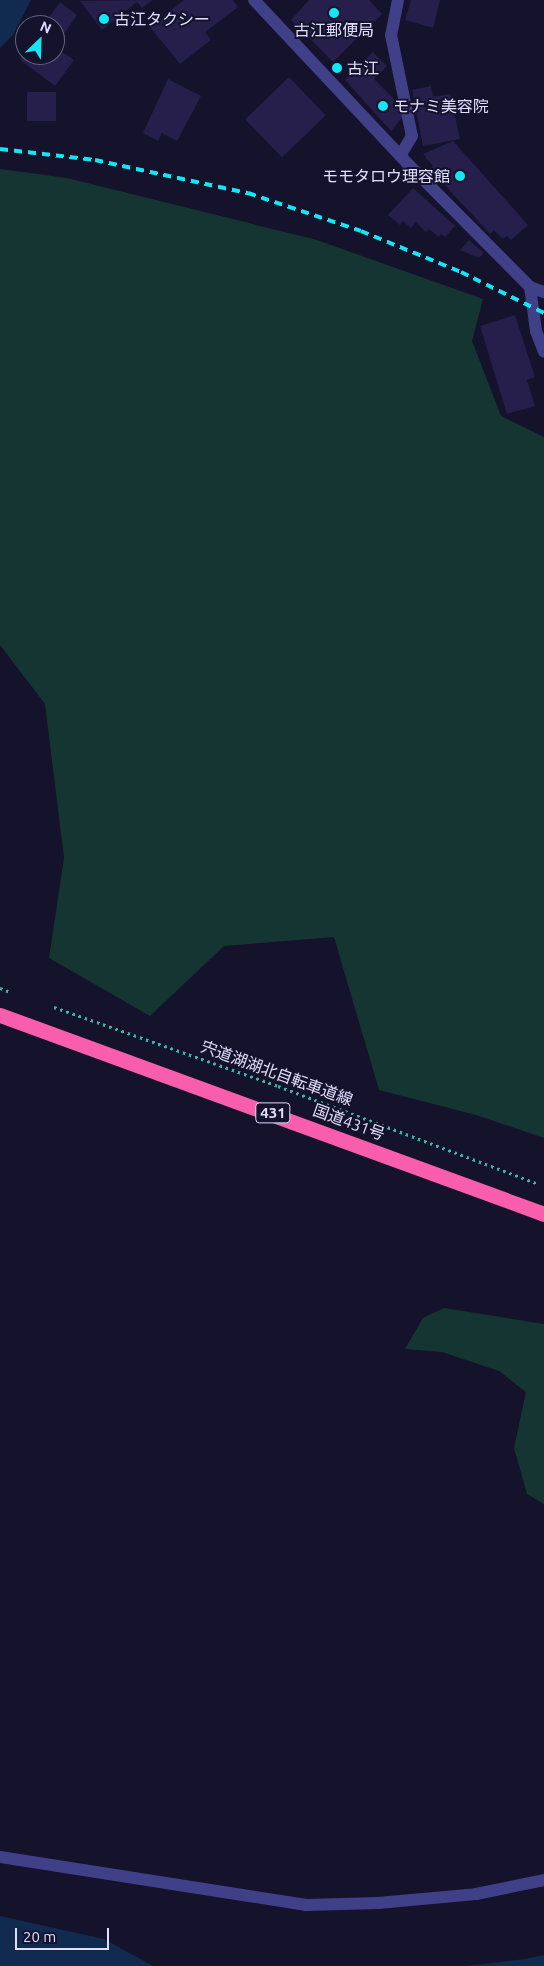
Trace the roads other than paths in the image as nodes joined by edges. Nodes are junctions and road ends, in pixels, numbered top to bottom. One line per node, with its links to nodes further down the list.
1 (254, 0): 3 (street)
2 (398, 0): 3 (street)
3 (400, 156): 4 (street)
4 (530, 286): 5 (street); 6 (street)
5 (544, 292)
6 (544, 352)
7 (0, 1015): 8 (highway, 国道431号 / 431)
8 (544, 1214)
9 (0, 1858): 10 (street)
10 (544, 1880)

